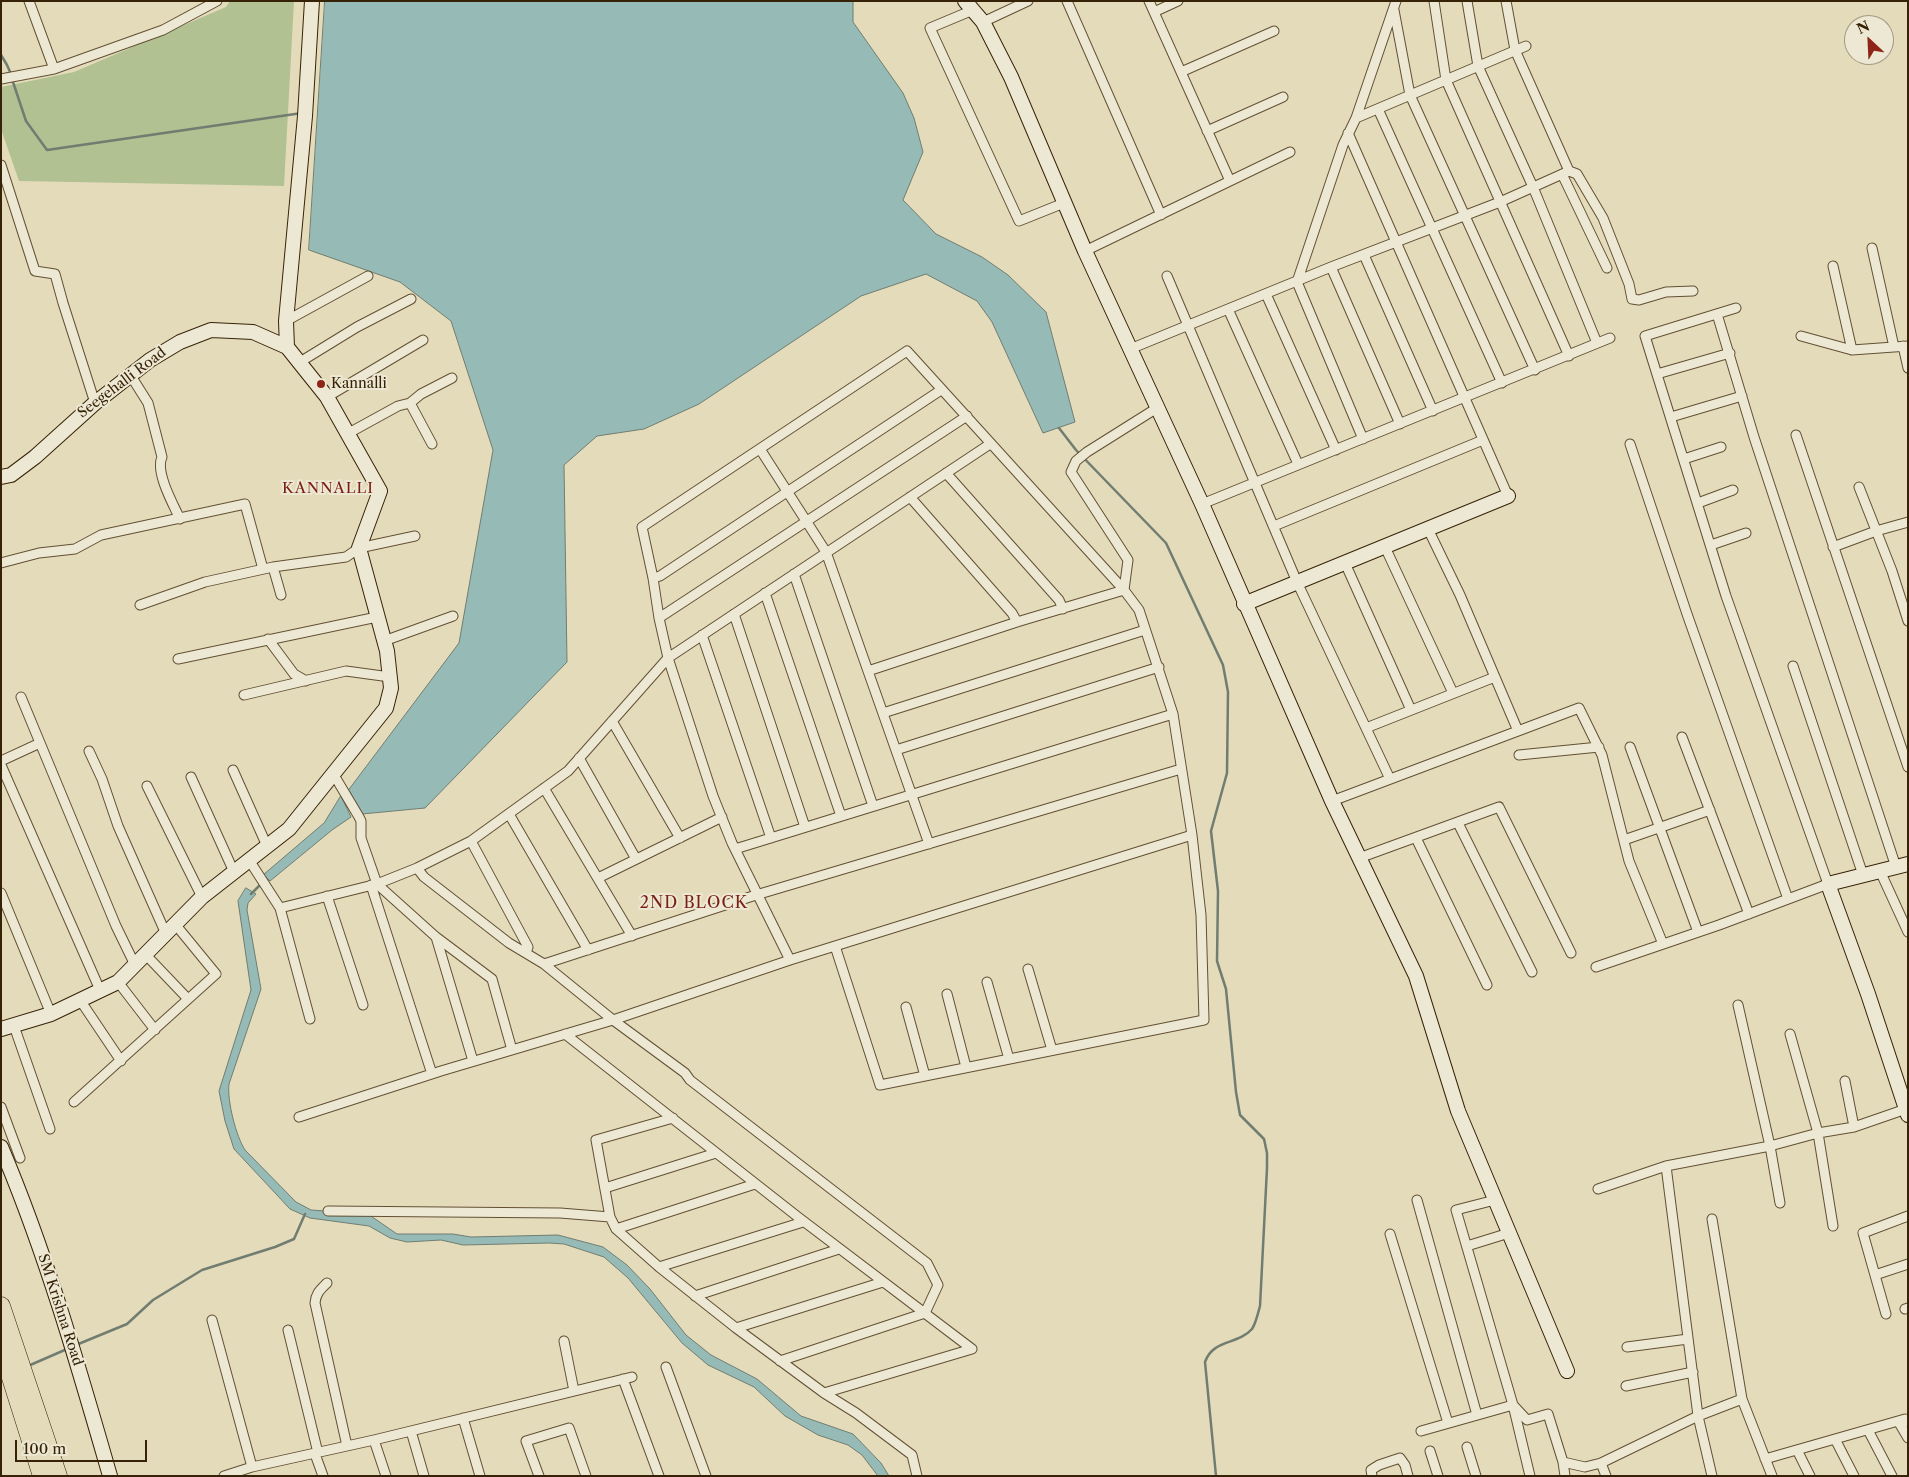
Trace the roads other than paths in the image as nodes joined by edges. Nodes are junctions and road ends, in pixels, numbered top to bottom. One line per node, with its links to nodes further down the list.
1 (29, 1): 19 (street)
2 (217, 1): 19 (street)
3 (312, 1): 55 (street)
4 (1028, 1): 14 (street)
5 (1067, 1): 37 (street)
6 (1149, 1): 13 (street)
7 (1178, 1): 13 (street)
8 (1434, 1): 22 (street)
9 (1467, 1): 18 (street)
10 (1506, 1): 17 (street)
11 (1395, 4): 23 (street); 26 (street)
12 (969, 6): 14 (street); 35 (street)
13 (1154, 12): 20 (street)
14 (983, 22): 35 (street)
15 (1274, 31): 20 (street)
16 (1526, 46): 17 (street)
17 (1515, 50): 18 (street); 31 (street)
18 (1478, 66): 22 (street); 33 (street)
19 (54, 69): 21 (street)
20 (1181, 72): 27 (street)
21 (8, 77)
22 (1446, 80): 23 (street); 34 (street)
23 (1410, 95): 25 (street); 36 (street)
24 (1283, 97): 27 (street)
25 (1378, 109): 26 (street); 38 (street)
26 (1356, 118): 28 (street)
27 (1207, 131): 32 (street)
28 (1348, 133): 39 (street); 48 (street)
29 (1290, 152): 32 (street)
30 (1, 165): 78 (street)
31 (1566, 173): 33 (street); 45 (street); 49 (street)
32 (1230, 181): 37 (street)
33 (1533, 187): 34 (street); 60 (street)
34 (1500, 202): 36 (street); 66 (street)
35 (1064, 203): 41 (street)
36 (1464, 214): 38 (street); 69 (street)
37 (1161, 215): 41 (street)
38 (1432, 227): 39 (street); 73 (street)
39 (1395, 243): 42 (street); 77 (street)
40 (1872, 248): 61 (street)
41 (1085, 251): 63 (street)
42 (1364, 255): 44 (street); 81 (street)
43 (1833, 266): 64 (street)
44 (1331, 267): 48 (street); 84 (street)
45 (1607, 268)
46 (368, 276): 55 (street)
47 (1167, 276): 56 (street)
48 (1297, 282): 50 (street); 87 (street)
49 (1693, 291)
50 (1266, 294): 53 (street); 94 (street)
51 (411, 299): 67 (street)
52 (1736, 308): 54 (street)
53 (1228, 309): 56 (street); 96 (street)
54 (1717, 314): 65 (street); 70 (street)
55 (286, 321): 62 (street)
56 (1188, 325): 63 (street); 99 (street)
57 (1801, 336): 64 (street)
58 (1610, 338): 60 (street)
59 (423, 340): 75 (street)
60 (1598, 343): 66 (street)
61 (1902, 346): 64 (street); 68 (street)
62 (287, 347): 67 (street); 71 (street, Seegehalli Road)
63 (1130, 349): 80 (street)
64 (1852, 350)
65 (1730, 354): 70 (street); 76 (street)
66 (1569, 356): 69 (street)
67 (300, 362): 75 (street)
68 (1908, 368)
69 (1535, 370): 73 (street)
70 (1657, 374): 83 (street)
71 (131, 376): 78 (street, Seegehalli Road); 107 (street)
72 (452, 378): 79 (street)
73 (1502, 383): 77 (street)
74 (941, 390): 82 (street); 93 (street); 102 (street)
75 (326, 396): 85 (street)
76 (1742, 396): 83 (street); 200 (street)
77 (1465, 398): 81 (street); 88 (street)
78 (96, 403): 98 (street, Seegehalli Road)
79 (410, 403): 85 (street); 89 (street)
80 (1157, 408): 106 (street); 127 (street)
81 (1433, 411): 84 (street)
82 (967, 416): 90 (street); 108 (street)
83 (1671, 417): 95 (street)
84 (1400, 424): 87 (street)
85 (347, 434): 118 (street)
86 (1796, 436): 117 (street)
87 (1364, 439): 94 (street)
88 (1483, 440): 103 (street); 110 (street)
89 (432, 444)
90 (990, 444): 97 (street); 127 (street)
91 (1630, 444): 212 (street)
92 (1721, 447): 95 (street)
93 (760, 449): 102 (street); 125 (street)
94 (1336, 450): 96 (street)
95 (1684, 459): 105 (street)
96 (1298, 464): 99 (street)
97 (946, 473): 104 (street); 132 (street)
98 (1, 477)
99 (1255, 483): 106 (street); 110 (street)
100 (1859, 487): 112 (street)
101 (1733, 490): 105 (street)
102 (788, 492): 108 (street); 125 (street)
103 (1508, 496): 111 (street)
104 (910, 497): 119 (street); 138 (street)
105 (1698, 503): 115 (street)
106 (1202, 504): 131 (street)
107 (180, 519): 120 (street); 123 (street)
108 (806, 522): 119 (street); 136 (street)
109 (1908, 522): 112 (street)
110 (1274, 526): 126 (street)
111 (1428, 529): 116 (street); 149 (street)
112 (1876, 531): 117 (street); 137 (street)
113 (1746, 533): 115 (street)
114 (415, 536): 118 (street)
115 (1711, 545): 207 (street)
116 (1384, 547): 121 (street); 151 (street)
117 (1833, 547): 170 (street)
118 (359, 548): 122 (street); 135 (street)
119 (826, 552): 124 (street); 147 (street)
120 (1, 563)
121 (1345, 563): 126 (street); 154 (street)
122 (273, 568): 123 (street); 129 (street)
123 (263, 569): 130 (street)
124 (794, 574): 128 (street); 180 (street)
125 (653, 578): 136 (street)
126 (1297, 582): 131 (street); 158 (street)
127 (1124, 590): 132 (street); 139 (street)
128 (765, 593): 133 (street); 183 (street)
129 (281, 595)
130 (140, 604)
131 (1244, 604): 179 (street)
132 (1063, 608): 138 (street)
133 (734, 614): 140 (street); 186 (street)
134 (453, 616): 142 (street)
135 (377, 617): 141 (street); 142 (street)
136 (659, 618): 143 (street)
137 (1908, 620)
138 (1017, 622): 147 (street)
139 (1145, 630): 146 (street); 155 (street)
140 (702, 635): 143 (street); 190 (street)
141 (268, 639): 144 (street); 150 (street)
142 (384, 641): 148 (street)
143 (668, 658): 157 (street); 184 (street)
144 (178, 659)
145 (1793, 666): 204 (street)
146 (1159, 667): 156 (street); 164 (street)
147 (868, 671): 155 (street)
148 (390, 677): 150 (street); 173 (street)
149 (1495, 677): 151 (street); 159 (street)
150 (306, 680): 152 (street)
151 (1453, 694): 154 (street)
152 (244, 695)
153 (21, 697): 161 (street)
154 (1411, 710): 158 (street)
155 (883, 713): 164 (street)
156 (1174, 714): 171 (street); 178 (street)
157 (612, 721): 167 (street); 189 (street)
158 (1366, 728): 175 (street)
159 (1518, 731): 162 (street); 175 (street)
160 (1682, 737): 181 (street)
161 (40, 743): 168 (street); 228 (street)
162 (1599, 747): 166 (street); 192 (street)
163 (1630, 747): 187 (street)
164 (896, 750): 178 (street)
165 (89, 751): 215 (street)
166 (1519, 755)
167 (579, 758): 177 (street); 199 (street)
168 (1, 761)
169 (1, 765): 235 (street)
170 (1908, 767)
171 (1181, 768): 188 (street); 194 (street)
172 (233, 770): 195 (street)
173 (334, 775): 195 (street); 206 (street)
174 (191, 777): 203 (street)
175 (1390, 779): 179 (street)
176 (146, 786): 211 (street)
177 (544, 788): 182 (street); 205 (street)
178 (912, 794): 180 (street); 194 (street)
179 (1332, 801): 197 (street)
180 (873, 806): 183 (street)
181 (1710, 810): 187 (street); 214 (street)
182 (509, 814): 193 (street); 222 (street)
183 (841, 816): 186 (street)
184 (722, 817): 189 (street); 196 (street)
185 (1458, 823): 191 (street); 224 (street); 231 (street)
186 (805, 827): 190 (street)
187 (1660, 828): 192 (street); 216 (street)
188 (1192, 834): 221 (street); 250 (street)
189 (680, 838): 199 (street)
190 (771, 838): 196 (street)
191 (1416, 838): 197 (street); 234 (street)
192 (1624, 840): 220 (street)
193 (471, 841): 201 (street); 223 (street)
194 (929, 844): 210 (street)
195 (267, 846): 198 (street)
196 (735, 849): 210 (street)
197 (1360, 858): 275 (street)
198 (249, 860): 203 (street); 213 (street)
199 (636, 860): 205 (street)
200 (1902, 865): 202 (street)
201 (418, 868): 206 (street); 223 (street)
202 (1880, 871): 204 (street); 217 (street)
203 (234, 872): 211 (street)
204 (1863, 875): 207 (street)
205 (598, 878): 218 (street)
206 (374, 884): 209 (street); 219 (street); 255 (street)
207 (1828, 884): 212 (street); 260 (street)
208 (1, 894): 242 (street)
209 (327, 896): 213 (street); 239 (street)
210 (756, 896): 218 (street); 226 (street)
211 (202, 897): 215 (street)
212 (1788, 899): 214 (street)
213 (280, 908): 243 (street)
214 (1749, 914): 216 (street)
215 (171, 929): 225 (street); 237 (street)
216 (1698, 932): 220 (street)
217 (1908, 932)
218 (632, 936): 222 (street)
219 (436, 937): 249 (street); 253 (street)
220 (1663, 944): 229 (street)
221 (835, 946): 226 (street); 256 (street)
222 (588, 950): 227 (street)
223 (526, 953): 227 (street)
224 (1571, 953)
225 (146, 954): 228 (street); 237 (street)
226 (790, 960): 244 (street)
227 (544, 964): 244 (street)
228 (135, 965): 232 (street)
229 (1596, 967)
230 (1028, 969): 250 (street)
231 (1532, 972)
232 (118, 982): 235 (street); 246 (street)
233 (987, 982): 251 (street)
234 (1487, 985)
235 (100, 990): 238 (street)
236 (948, 994): 254 (street)
237 (188, 999): 246 (street)
238 (80, 1000): 242 (street); 252 (street)
239 (363, 1005)
240 (1738, 1005): 266 (street)
241 (906, 1007): 256 (street)
242 (51, 1014): 245 (street)
243 (310, 1019)
244 (613, 1020): 247 (street); 295 (street)
245 (8, 1028): 264 (street)
246 (155, 1030): 252 (street)
247 (564, 1034): 249 (street); 262 (street)
248 (1790, 1034): 265 (street)
249 (512, 1050): 253 (street)
250 (1052, 1050): 251 (street)
251 (1009, 1059): 254 (street)
252 (122, 1061): 258 (street)
253 (473, 1061): 255 (street)
254 (966, 1068): 256 (street)
255 (432, 1074): 261 (street)
256 (924, 1076)
257 (1845, 1081): 263 (street)
258 (74, 1102)
259 (1, 1108): 269 (street)
260 (1907, 1112): 263 (street)
261 (299, 1117)
262 (673, 1118): 268 (street); 272 (street)
263 (1854, 1127): 265 (street)
264 (50, 1130)
265 (1818, 1133): 266 (street); 282 (street)
266 (1770, 1146): 270 (street); 276 (street)
267 (1, 1147): 336 (street, SM Krishna Road)
268 (716, 1152): 271 (street); 272 (street)
269 (20, 1158)
270 (1666, 1166): 273 (street); 300 (street)
271 (755, 1184): 281 (street); 283 (street)
272 (605, 1188): 279 (street)
273 (1598, 1189)
274 (1416, 1200): 313 (street)
275 (1495, 1200): 285 (street); 286 (street)
276 (1780, 1203)
277 (328, 1211): 279 (street)
278 (1908, 1216): 290 (street)
279 (610, 1217): 283 (street)
280 (1712, 1220): 311 (street)
281 (804, 1222): 287 (street); 289 (street)
282 (1833, 1226)
283 (616, 1229): 289 (street)
284 (1390, 1234): 317 (street)
285 (1509, 1234): 286 (street); 306 (street)
286 (1467, 1246): 312 (street)
287 (840, 1249): 291 (street); 293 (street)
288 (1908, 1264): 290 (street)
289 (659, 1267): 293 (street)
290 (1875, 1275): 296 (street)
291 (883, 1282): 295 (street); 298 (street)
292 (327, 1283): 325 (street)
293 (695, 1296): 298 (street)
294 (1, 1306): 321 (highway)
295 (925, 1313): 304 (street); 310 (street)
296 (1886, 1314)
297 (212, 1320): 333 (street)
298 (736, 1328): 304 (street)
299 (288, 1330): 329 (street)
300 (1688, 1339): 303 (street); 307 (street)
301 (564, 1341): 309 (street)
302 (1, 1346): 321 (highway)
303 (1627, 1347)
304 (780, 1361): 310 (street)
305 (666, 1367): 345 (street)
306 (1567, 1372)
307 (1694, 1372): 308 (street); 314 (street)
308 (1626, 1386)
309 (574, 1391): 315 (street); 344 (street)
310 (824, 1393): 346 (street)
311 (1742, 1399): 314 (street); 330 (street)
312 (1513, 1405): 313 (street); 331 (street); 351 (street)
313 (1477, 1415): 317 (street)
314 (1698, 1416): 332 (street); 354 (street)
315 (463, 1418): 319 (street); 341 (street)
316 (1903, 1422): 318 (street); 322 (street)
317 (1448, 1423): 320 (street)
318 (1868, 1430): 323 (street); 358 (street)
319 (411, 1431): 324 (street); 340 (street)
320 (1421, 1431)
321 (36, 1433): 334 (highway); 335 (highway)
322 (1908, 1438)
323 (1835, 1439): 327 (street); 357 (street)
324 (374, 1440): 325 (street); 339 (street)
325 (348, 1446): 329 (street)
326 (1467, 1447): 350 (street)
327 (1797, 1450): 330 (street); 356 (street)
328 (1430, 1451): 349 (street)
329 (316, 1453): 333 (street); 338 (street)
330 (1765, 1458): 355 (street)
331 (1562, 1462): 332 (street); 352 (street)
332 (1601, 1463): 353 (street)
333 (252, 1467): 337 (street)
334 (42, 1476)
335 (58, 1476)
336 (110, 1476)
337 (224, 1476)
338 (323, 1476)
339 (386, 1476)
340 (424, 1476)
341 (480, 1476)
342 (539, 1476): 343 (street)
343 (586, 1476)
344 (659, 1476)
345 (706, 1476)
346 (917, 1476)
347 (1372, 1476): 348 (street)
348 (1408, 1476)
349 (1438, 1476)
350 (1476, 1476)
351 (1530, 1476)
352 (1565, 1476)
353 (1606, 1476)
354 (1712, 1476)
355 (1772, 1476)
356 (1810, 1476)
357 (1854, 1476)
358 (1892, 1476)

